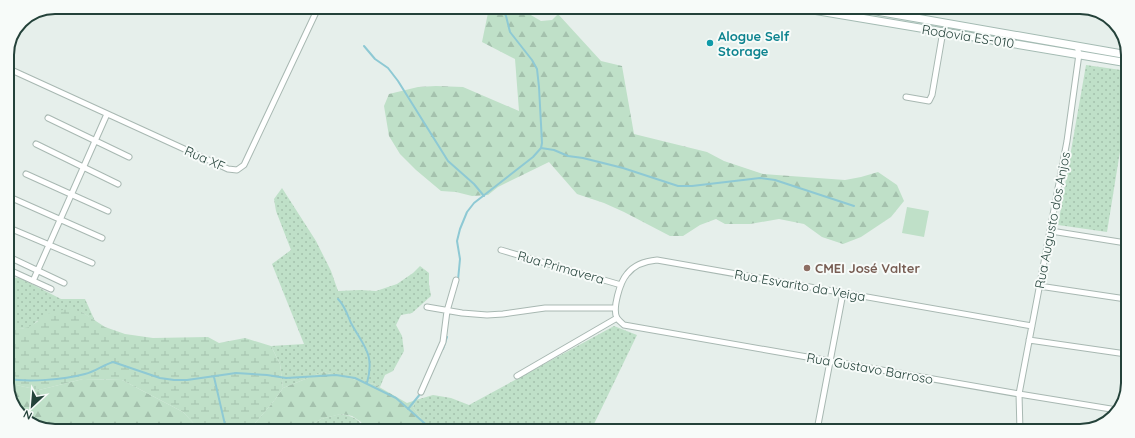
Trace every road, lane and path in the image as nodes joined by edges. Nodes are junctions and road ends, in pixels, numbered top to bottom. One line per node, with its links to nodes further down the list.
1 (315, 14): 11 (street, Rua XF)
2 (837, 14): 4 (main road, Rodovia ES-010)
3 (894, 14): 5 (main road, Rodovia ES-010)
4 (943, 32): 6 (main road, Rodovia ES-010); 10 (street)
5 (1076, 46): 6 (street, Rua Augusto dos Anjos); 7 (main road, Rodovia ES-010)
6 (1079, 54): 8 (main road, Rodovia ES-010); 24 (street, Rua Augusto dos Anjos)
7 (1121, 54)
8 (1121, 62)
9 (14, 71): 11 (street, Rua XF)
10 (906, 97)
11 (107, 114): 13 (street)
12 (48, 118): 13 (street)
13 (95, 142): 15 (street); 16 (street)
14 (36, 144): 16 (street)
15 (129, 157)
16 (84, 168): 18 (street); 19 (street)
17 (26, 174): 19 (street)
18 (118, 184)
19 (72, 195): 21 (street); 22 (street)
20 (14, 199): 22 (street)
21 (108, 211)
22 (61, 220): 25 (street); 27 (street)
23 (14, 230): 27 (street)
24 (1051, 231): 26 (street); 37 (street, Rua Augusto dos Anjos)
25 (102, 238)
26 (1121, 242)
27 (50, 246): 30 (street); 31 (street)
28 (501, 250): 36 (street, Rua Primavera)
29 (14, 259): 31 (street)
30 (92, 263)
31 (38, 271): 34 (street); 35 (street)
32 (14, 272): 34 (street)
33 (456, 280): 43 (street)
34 (33, 281): 38 (street)
35 (64, 283)
36 (621, 285): 39 (street, Rua Esvarito da Veiga); 42 (street, Rua Esvarito da Veiga)
37 (1039, 286): 40 (street); 45 (street, Rua Augusto dos Anjos)
38 (51, 289)
39 (843, 293): 45 (street, Rua Esvarito da Veiga); 48 (street)
40 (1121, 298)
41 (427, 307): 43 (street)
42 (615, 308): 43 (street); 44 (street, Rua Esvarito da Veiga)
43 (447, 310): 50 (street)
44 (617, 318): 48 (street, Rua Gustavo Barroso); 49 (street)
45 (1032, 326): 46 (street, Rua Augusto dos Anjos)
46 (1029, 340): 47 (street); 51 (street, Rua Augusto dos Anjos)
47 (1121, 353)
48 (830, 361): 51 (street, Rua Gustavo Barroso); 53 (street)
49 (517, 376)
50 (421, 392)
51 (1019, 394): 52 (street, Rua Gustavo Barroso); 54 (street, Rua Augusto dos Anjos)
52 (1112, 409)
53 (818, 424)
54 (1020, 424)

